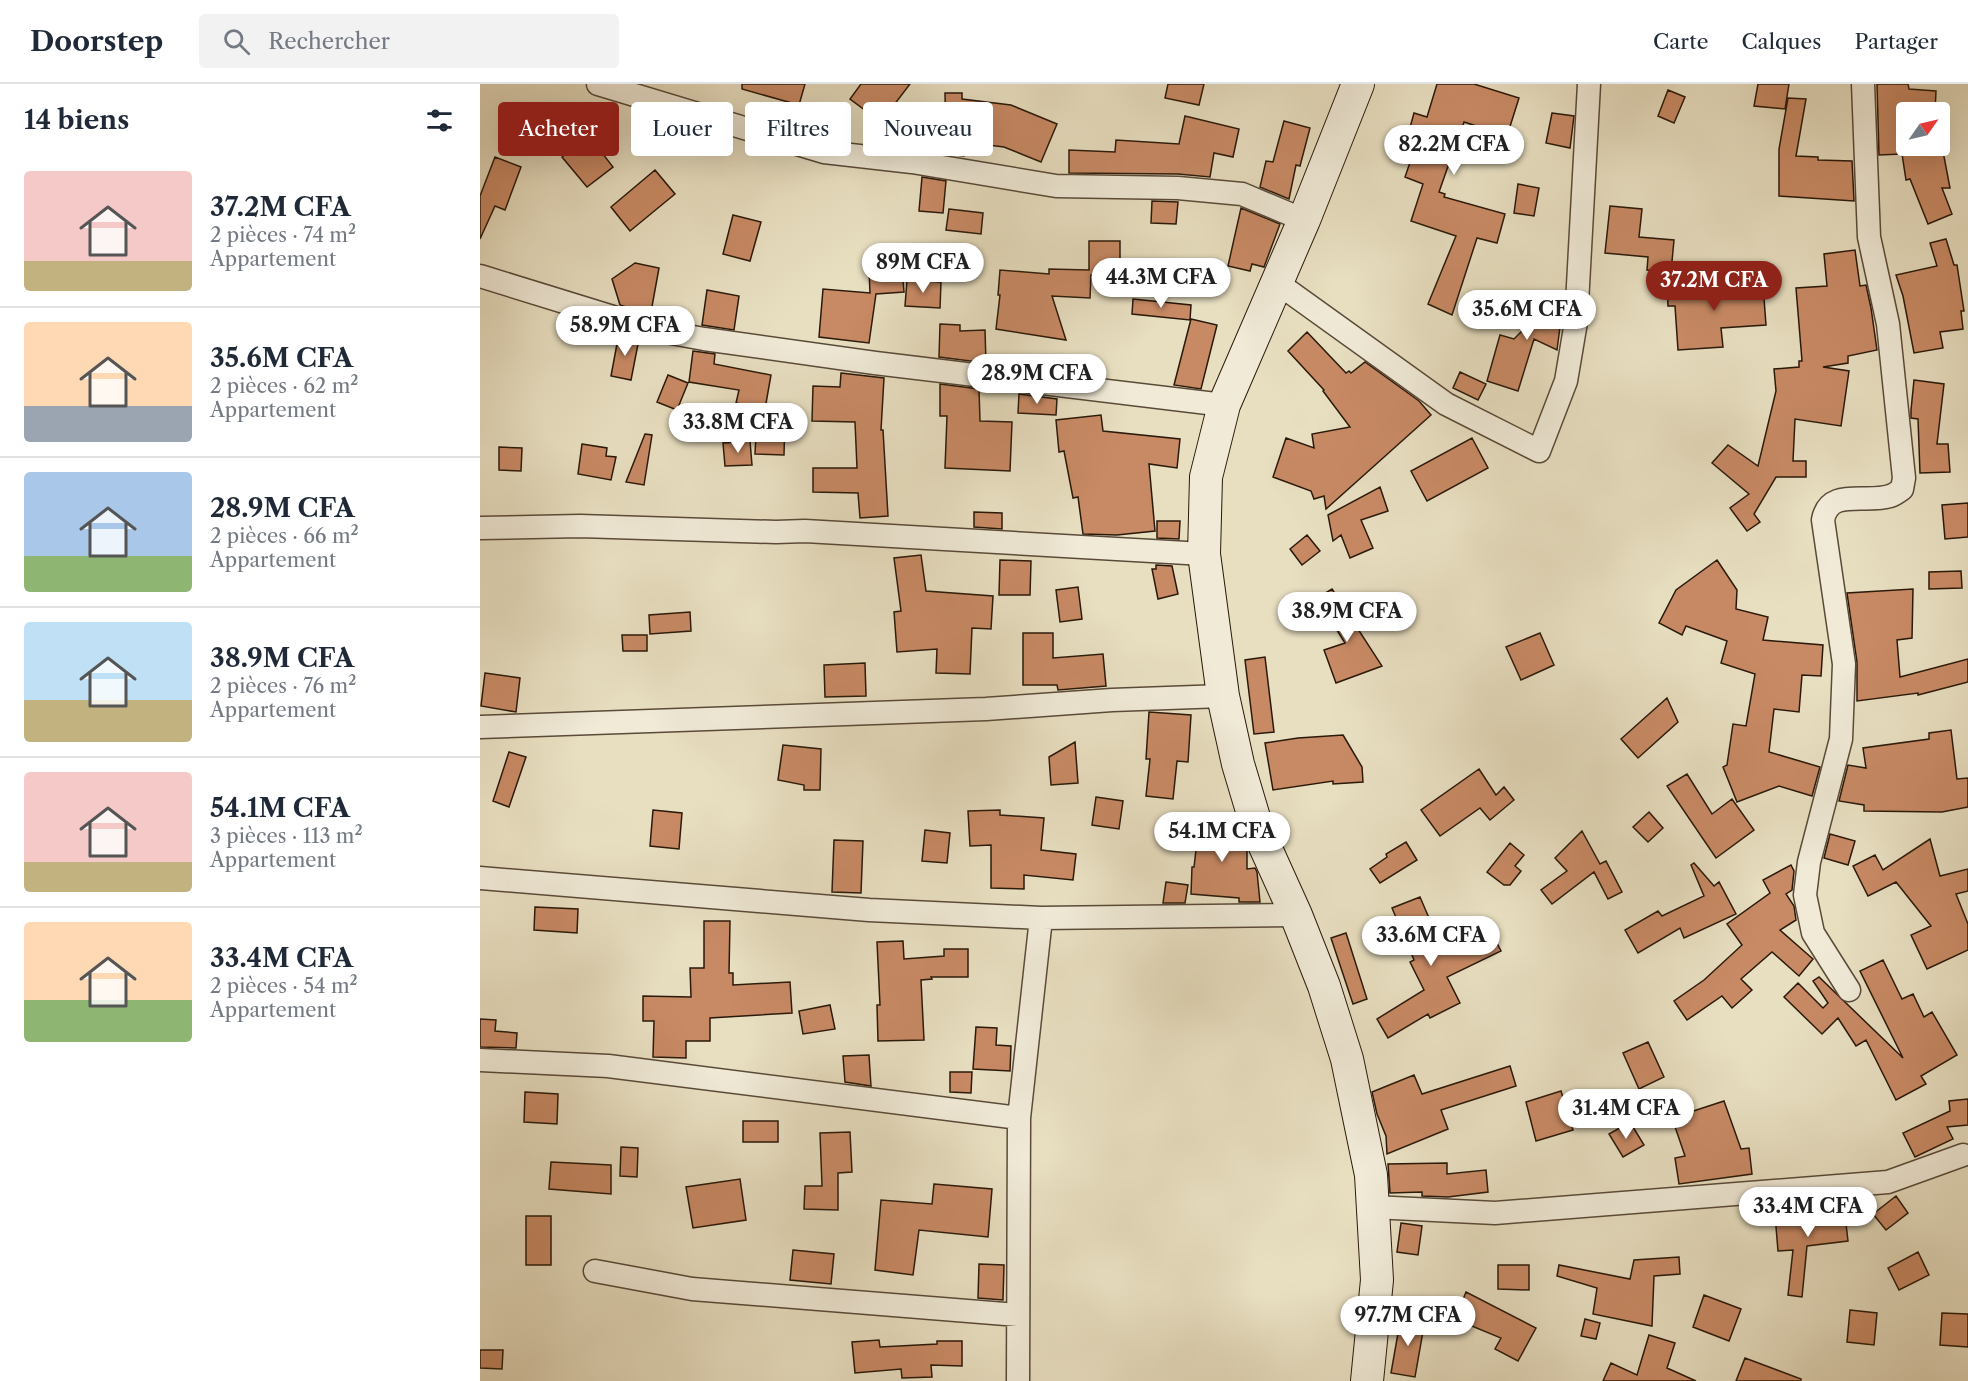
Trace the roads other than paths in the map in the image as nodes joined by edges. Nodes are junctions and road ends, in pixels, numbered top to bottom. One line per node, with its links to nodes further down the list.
1 (598, 84): 5 (street)
2 (1358, 84): 5 (main road)
3 (1589, 84): 7 (street)
4 (1863, 84): 16 (street)
5 (1305, 220): 7 (main road)
6 (480, 276): 8 (street)
7 (1276, 282): 8 (main road)
8 (1224, 405): 10 (main road)
9 (480, 528): 10 (street)
10 (1204, 554): 11 (main road)
11 (1223, 696): 12 (street); 14 (main road)
12 (480, 727)
13 (480, 878): 15 (street)
14 (1296, 915): 15 (street); 20 (main road)
15 (1041, 918): 18 (street)
16 (1849, 990)
17 (480, 1060): 18 (street)
18 (1018, 1118): 22 (street)
19 (1963, 1155): 20 (street)
20 (1373, 1207): 24 (main road)
21 (595, 1271): 22 (street)
22 (1018, 1315): 23 (street)
23 (1018, 1381)
24 (1367, 1381)

